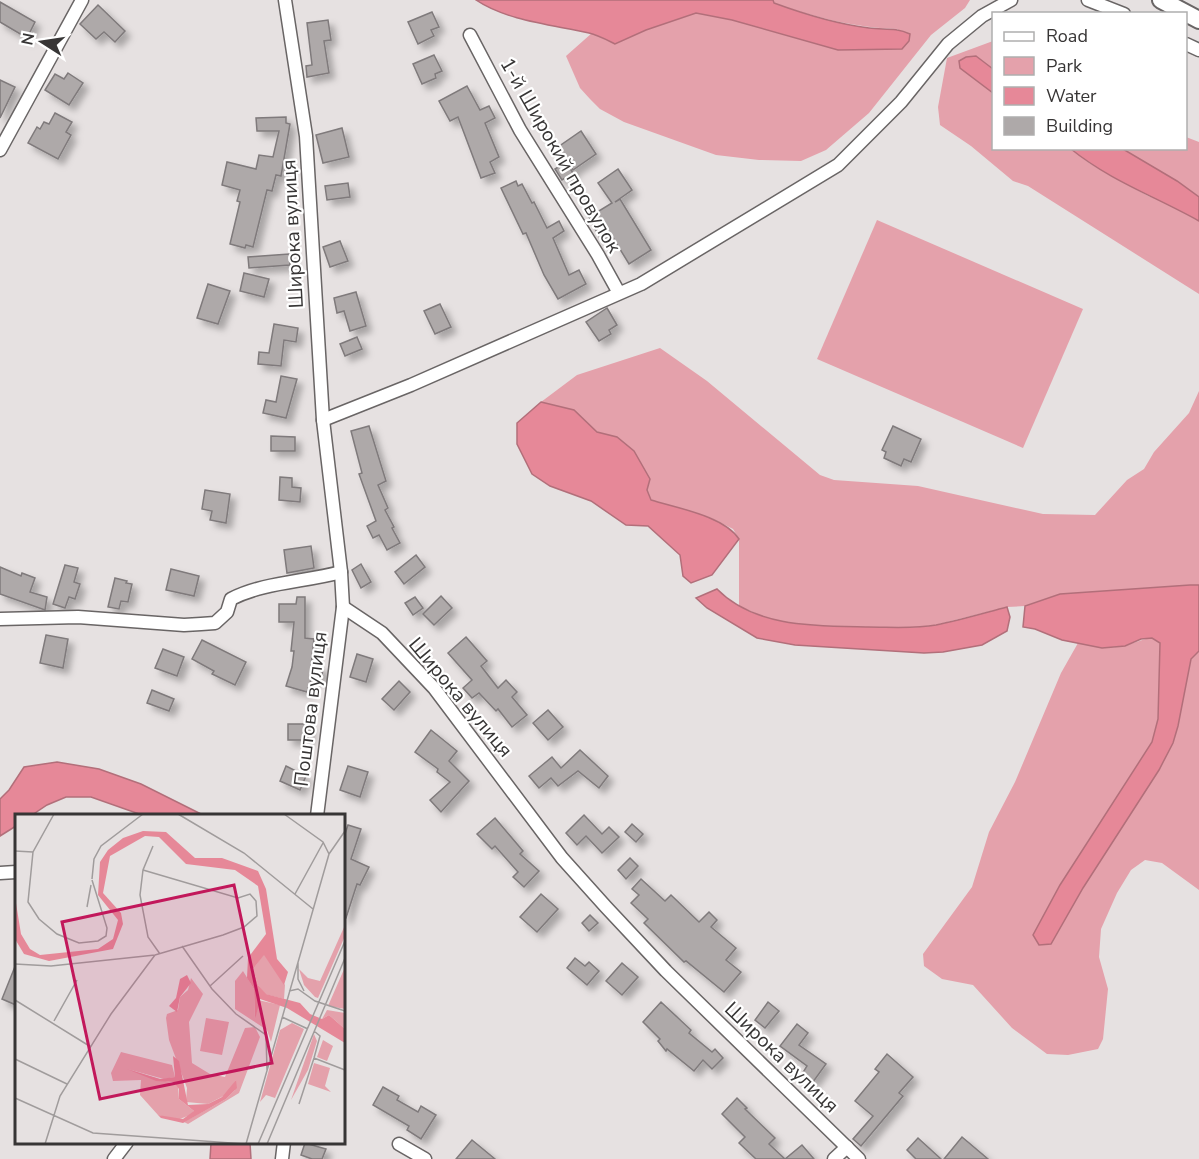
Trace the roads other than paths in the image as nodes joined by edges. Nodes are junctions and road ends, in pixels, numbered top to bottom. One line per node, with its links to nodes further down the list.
1 (82, 0): 9 (street)
2 (285, 0): 11 (street, Широка вулиця)
3 (1011, 0): 10 (street)
4 (1088, 0): 6 (street)
5 (1161, 0): 7 (main road)
6 (1119, 12)
7 (1184, 12)
8 (470, 35): 10 (street, 1-й Широкий провулок)
9 (0, 150)
10 (619, 293): 11 (street)
11 (323, 420): 12 (street, Широка вулиця)
12 (341, 572): 13 (street, Широка вулиця); 14 (street)
13 (343, 607): 15 (street, Поштова вулиця); 21 (street, Широка вулиця)
14 (0, 619)
15 (317, 814)
16 (15, 872): 17 (street)
17 (0, 873)
18 (126, 1144): 22 (street)
19 (284, 1144): 23 (street)
20 (399, 1144): 24 (street)
21 (847, 1147): 25 (street); 26 (street, Широка вулиця)
22 (114, 1159)
23 (282, 1159)
24 (425, 1159)
25 (834, 1159)
26 (859, 1159)

